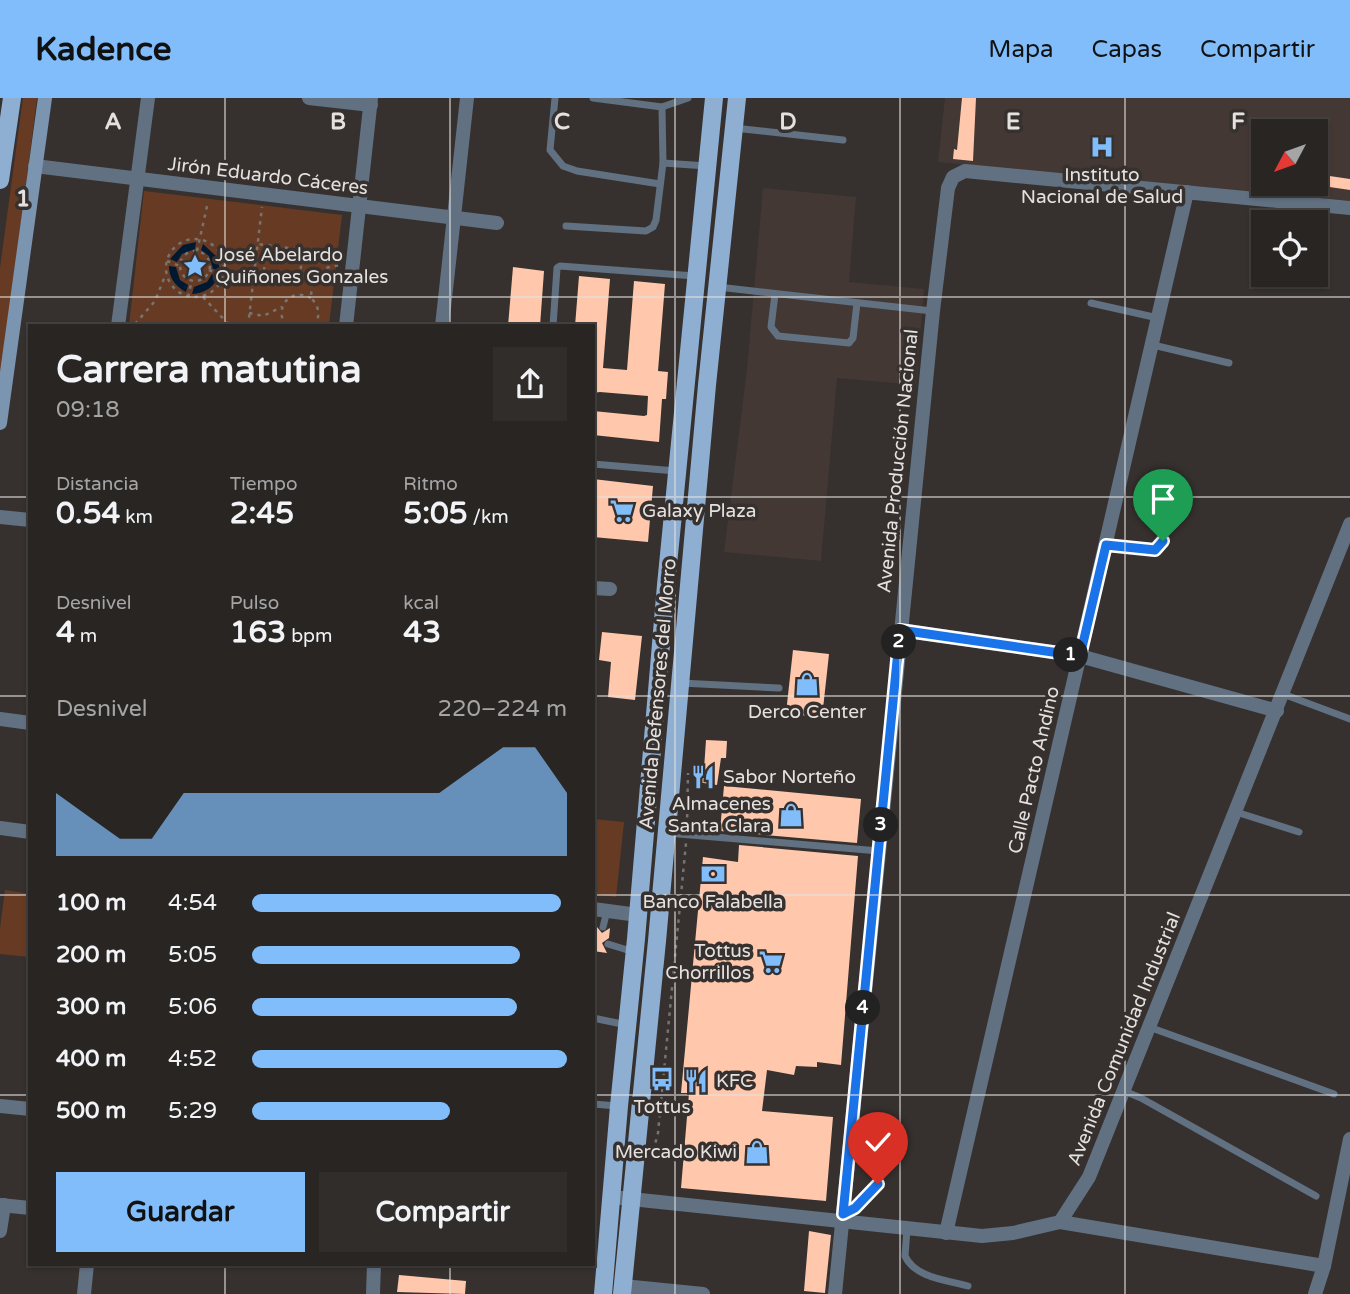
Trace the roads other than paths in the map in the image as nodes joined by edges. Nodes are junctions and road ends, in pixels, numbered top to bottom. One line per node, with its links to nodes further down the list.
1 (12, 98): 19 (main road)
2 (45, 98): 16 (main road)
3 (148, 98): 18 (street)
4 (309, 98): 11 (street)
5 (467, 98): 24 (street)
6 (555, 98): 20 (lane)
7 (593, 98): 12 (lane)
8 (688, 98): 12 (lane)
9 (714, 98): 17 (main road, Avenida Defensores del Morro)
10 (737, 98): 13 (main road, Avenida Defensores del Morro)
11 (371, 102): 22 (street)
12 (662, 107): 15 (lane)
13 (733, 128): 14 (lane); 28 (main road, Avenida Defensores del Morro)
14 (843, 140)
15 (663, 163): 17 (lane); 20 (lane)
16 (35, 166): 18 (street, Jirón Eduardo Cáceres); 42 (main road)
17 (708, 166): 27 (main road, Avenida Defensores del Morro)
18 (137, 178): 22 (street, Jirón Eduardo Cáceres); 34 (street)
19 (0, 180)
20 (660, 184): 26 (lane)
21 (1187, 192): 23 (street); 32 (street, Avenida Producción Nacional); 33 (street, Calle Pacto Andino)
22 (359, 206): 24 (street, Jirón Eduardo Cáceres); 35 (street)
23 (1350, 208)
24 (454, 218): 25 (street, Jirón Eduardo Cáceres); 36 (street)
25 (497, 223)
26 (566, 226)
27 (696, 276): 37 (lane); 40 (main road, Avenida Defensores del Morro)
28 (717, 286): 29 (lane); 41 (main road, Avenida Defensores del Morro)
29 (775, 294): 30 (lane); 30 (lane)
30 (857, 303): 32 (lane)
31 (1091, 303): 33 (lane)
32 (933, 311): 52 (street, Avenida Producción Nacional)
33 (1159, 318): 38 (street, Calle Pacto Andino)
34 (121, 324)
35 (346, 324)
36 (442, 324)
37 (552, 324)
38 (1153, 345): 39 (lane); 49 (street, Calle Pacto Andino)
39 (1230, 363)
40 (685, 384): 41 (main road); 44 (main road, Avenida Defensores del Morro)
41 (707, 385): 54 (main road, Avenida Defensores del Morro)
42 (0, 423)
43 (595, 464): 44 (lane)
44 (677, 471): 68 (main road, Avenida Defensores del Morro)
45 (0, 517): 47 (street)
46 (1165, 519): 49 (lane)
47 (28, 520)
48 (1350, 524): 56 (street, Avenida Comunidad Industrial)
49 (1106, 545): 53 (street, Calle Pacto Andino)
50 (595, 588): 51 (street)
51 (610, 589)
52 (900, 630): 53 (street); 66 (street, Avenida Producción Nacional)
53 (1080, 656): 57 (street); 92 (street, Calle Pacto Andino)
54 (680, 683): 55 (lane); 65 (main road, Avenida Defensores del Morro)
55 (779, 688)
56 (1283, 694): 57 (street, Avenida Comunidad Industrial); 59 (lane)
57 (1276, 712): 61 (street, Avenida Comunidad Industrial)
58 (0, 719): 60 (street)
59 (1350, 719)
60 (28, 723)
61 (1236, 812): 64 (lane); 74 (street, Avenida Comunidad Industrial)
62 (0, 828): 63 (street)
63 (28, 832)
64 (1299, 832)
65 (667, 833): 66 (lane); 85 (main road, Avenida Defensores del Morro)
66 (879, 850): 88 (street, Avenida Producción Nacional)
67 (600, 910): 68 (street); 69 (lane)
68 (638, 915): 71 (main road, Avenida Defensores del Morro)
69 (603, 927)
70 (608, 944): 71 (lane)
71 (635, 952): 73 (main road, Avenida Defensores del Morro)
72 (595, 1018): 73 (lane)
73 (627, 1025): 79 (main road, Avenida Defensores del Morro)
74 (1149, 1027): 75 (street, Avenida Comunidad Industrial); 76 (lane)
75 (1124, 1091): 83 (lane); 89 (street, Avenida Comunidad Industrial)
76 (1334, 1094)
77 (595, 1104): 79 (lane)
78 (0, 1106): 80 (street)
79 (619, 1107): 84 (main road, Avenida Defensores del Morro)
80 (28, 1109)
81 (1350, 1139): 96 (street)
82 (878, 1184): 88 (lane)
83 (1316, 1196)
84 (612, 1197): 85 (street); 93 (main road, Avenida Defensores del Morro)
85 (632, 1199): 88 (street); 98 (main road, Avenida Defensores del Morro)
86 (2, 1205): 87 (street); 91 (street)
87 (28, 1208)
88 (843, 1217): 90 (street); 103 (street, Avenida Producción Nacional)
89 (1060, 1222): 92 (street); 96 (street)
90 (907, 1229): 92 (street); 97 (lane)
91 (0, 1231)
92 (946, 1233)
93 (600, 1259): 101 (main road, Avenida Defensores del Morro)
94 (88, 1266): 99 (street)
95 (374, 1266): 100 (street)
96 (1324, 1266): 104 (street)
97 (968, 1286)
98 (622, 1290): 102 (street)
99 (84, 1294)
100 (373, 1294)
101 (603, 1294)
102 (703, 1294)
103 (835, 1294)
104 (1315, 1294)

